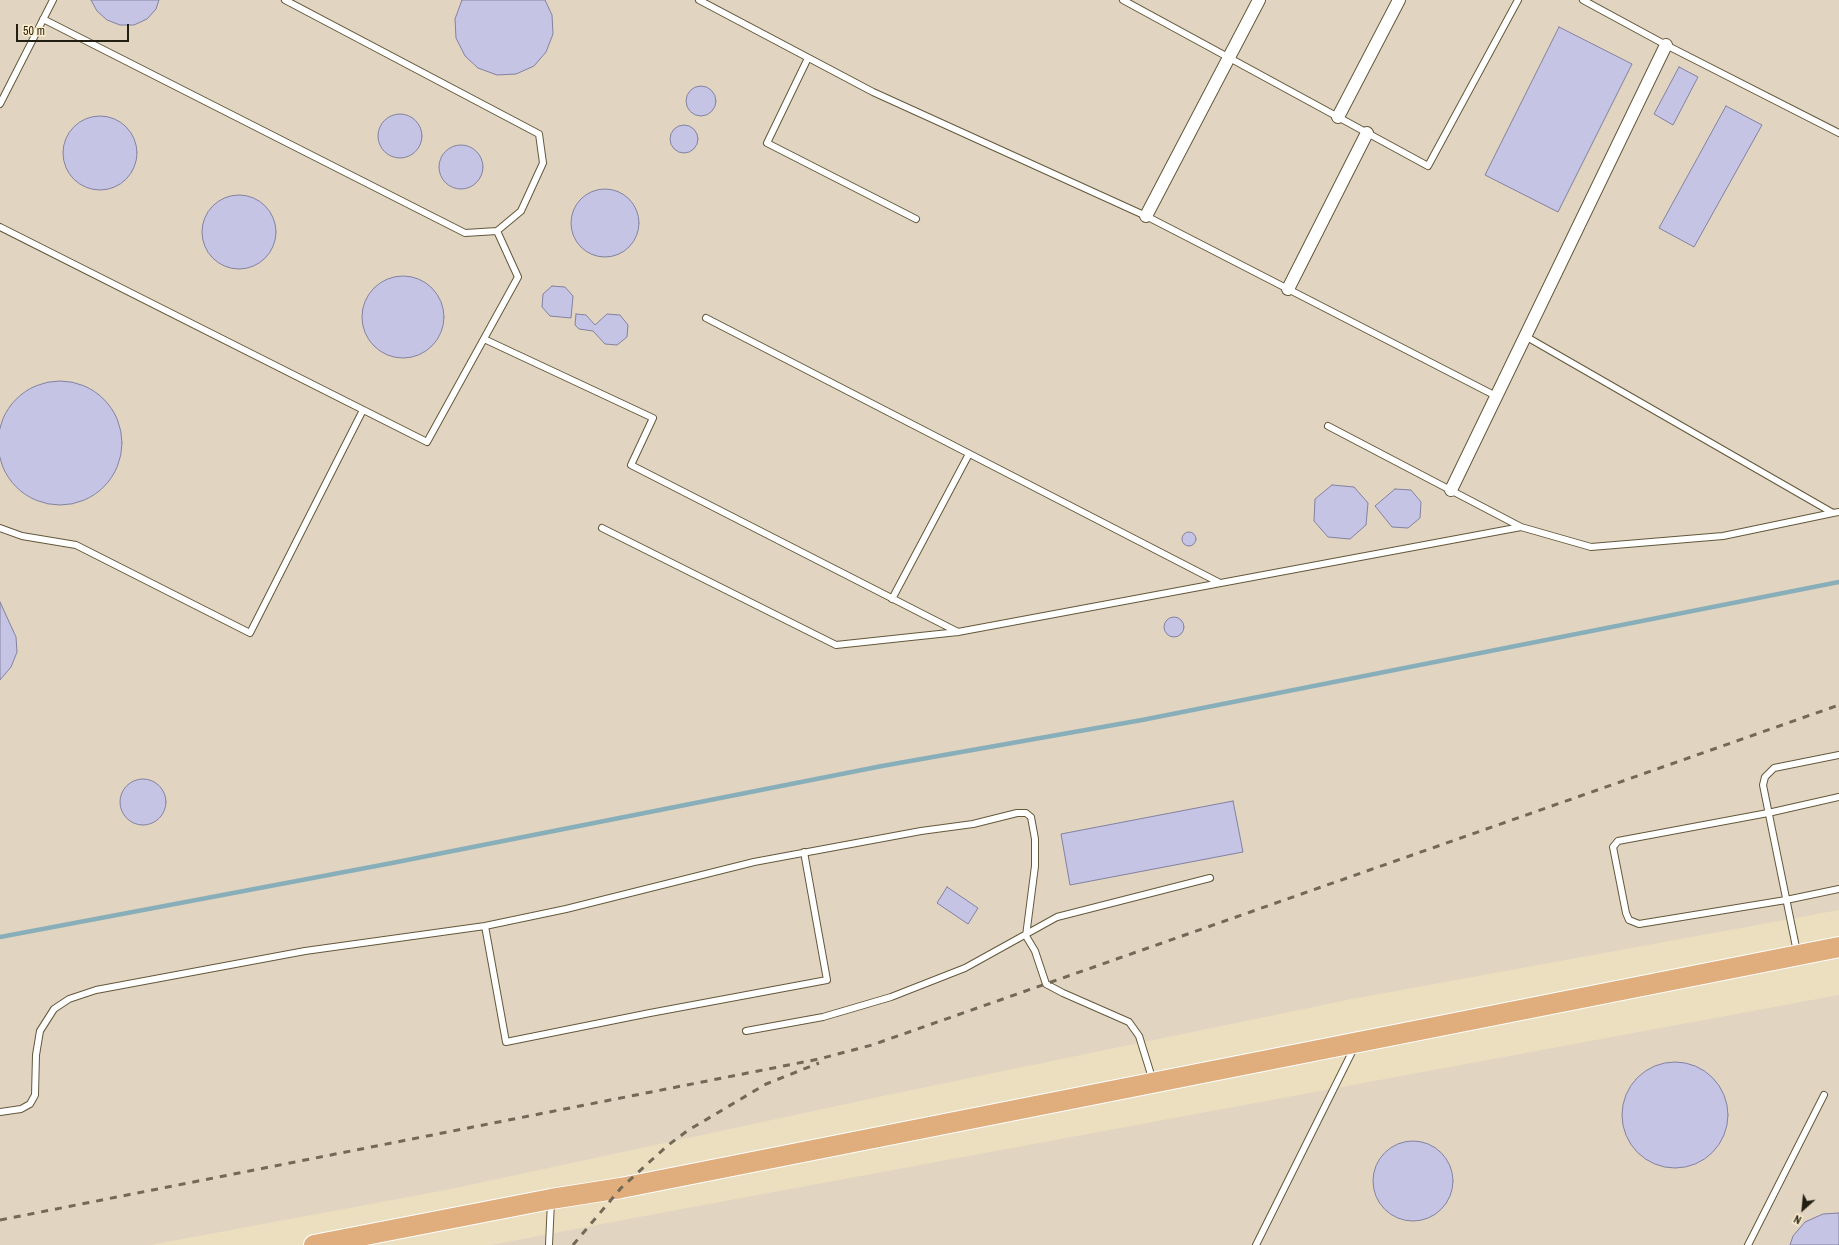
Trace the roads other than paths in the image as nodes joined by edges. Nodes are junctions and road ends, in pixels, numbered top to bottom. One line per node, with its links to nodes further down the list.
1 (53, 0): 9 (lane)
2 (285, 0): 20 (lane)
3 (699, 0): 11 (lane)
4 (1123, 0): 12 (lane)
5 (1260, 0): 12 (street)
6 (1399, 0): 14 (street)
7 (1518, 0): 15 (lane)
8 (1583, 0): 10 (lane)
9 (43, 18): 13 (lane); 20 (lane)
10 (1666, 45): 16 (lane); 23 (street)
11 (808, 58): 17 (lane); 18 (lane)
12 (1229, 58): 14 (lane); 17 (street)
13 (0, 104)
14 (1338, 117): 15 (lane)
15 (1367, 133): 21 (street)
16 (1839, 133)
17 (1146, 216): 21 (lane)
18 (916, 219)
19 (0, 227): 26 (lane)
20 (497, 231): 24 (lane)
21 (1288, 289): 25 (lane)
22 (706, 318): 28 (lane)
23 (1525, 336): 25 (street); 30 (lane)
24 (484, 340): 26 (lane); 35 (lane)
25 (1496, 396): 29 (street)
26 (363, 410): 32 (lane)
27 (1328, 426): 29 (lane)
28 (969, 454): 34 (lane); 35 (lane)
29 (1451, 490): 31 (lane)
30 (1836, 512): 31 (lane)
31 (1521, 527): 34 (lane)
32 (0, 528)
33 (602, 528): 36 (lane)
34 (1220, 583): 36 (lane)
35 (892, 599): 36 (lane)
36 (958, 632)
37 (1839, 755): 39 (lane)
38 (1839, 797): 39 (lane)
39 (1768, 813): 43 (lane); 43 (lane)
40 (804, 852): 44 (lane); 44 (lane); 45 (lane)
41 (1210, 878): 45 (lane)
42 (1839, 889): 43 (lane)
43 (1786, 900): 47 (lane)
44 (485, 926): 52 (lane)
45 (1026, 936): 48 (lane); 50 (lane)
46 (1839, 947): 47 (main road)
47 (1798, 955): 49 (main road)
48 (746, 1032)
49 (1357, 1042): 50 (main road); 56 (lane)
50 (1154, 1082): 53 (main road)
51 (1824, 1095): 57 (lane)
52 (0, 1112)
53 (551, 1200): 54 (main road); 55 (lane)
54 (314, 1245)
55 (549, 1245)
56 (1256, 1245)
57 (1748, 1245)

